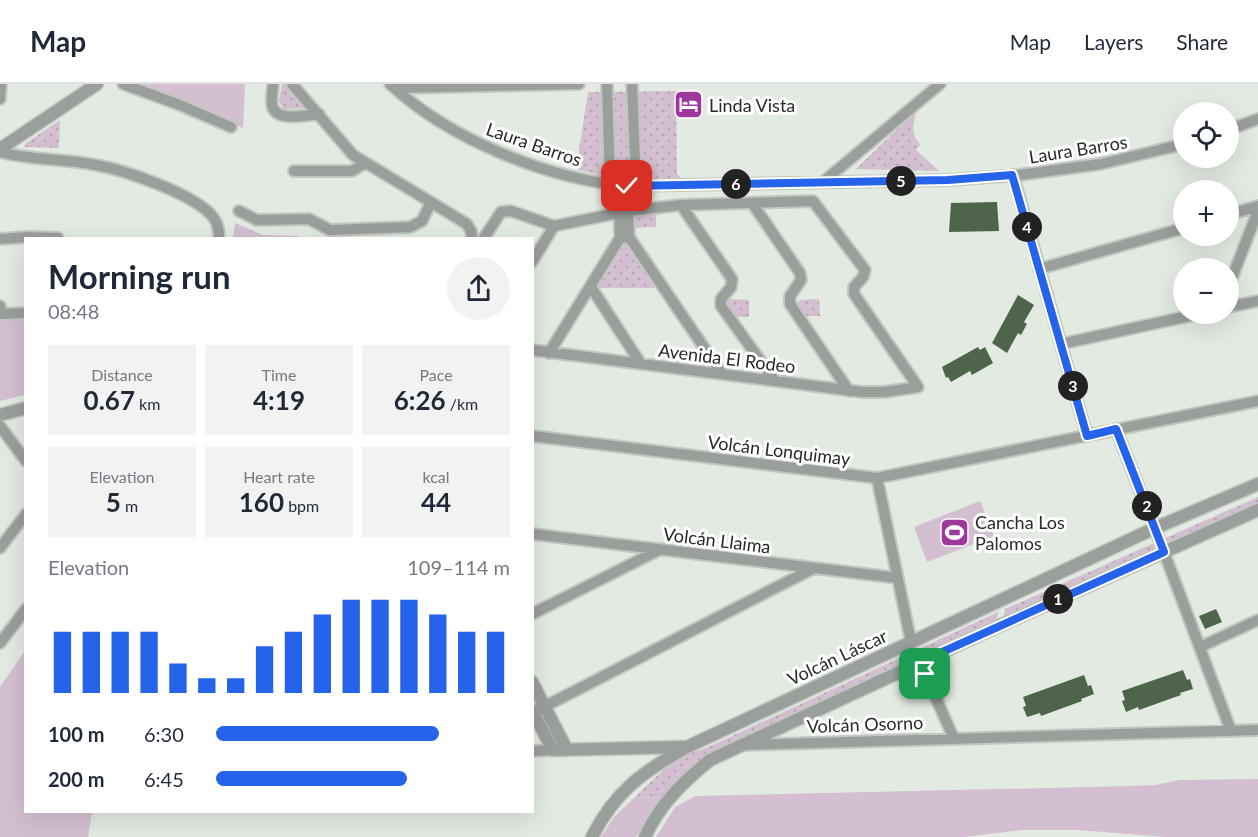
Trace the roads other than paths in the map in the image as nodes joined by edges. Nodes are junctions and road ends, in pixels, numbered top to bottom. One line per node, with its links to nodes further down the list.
1 (1, 84): 11 (street)
2 (97, 84): 17 (street)
3 (123, 84): 15 (street)
4 (273, 84): 12 (street)
5 (292, 84): 12 (street)
6 (579, 84): 10 (street)
7 (607, 84): 22 (street)
8 (632, 84): 22 (street)
9 (940, 84): 21 (street)
10 (393, 86): 22 (street, Laura Barros)
11 (0, 99)
12 (319, 114): 18 (street)
13 (1258, 119): 14 (street)
14 (1239, 126)
15 (231, 127)
16 (1173, 147): 20 (street, Laura Barros)
17 (0, 150): 34 (street)
18 (365, 163): 19 (street); 23 (street)
19 (294, 171)
20 (1012, 175): 21 (street, Laura Barros); 41 (street)
21 (823, 182): 22 (street, Laura Barros)
22 (623, 186): 29 (street)
23 (431, 202): 27 (street); 35 (street)
24 (752, 203): 25 (street); 54 (street); 54 (street, Avenida El Rodeo)
25 (681, 205): 29 (street); 53 (street)
26 (1258, 206): 30 (street)
27 (239, 211)
28 (1258, 211): 40 (street)
29 (624, 212): 31 (street); 37 (street)
30 (1239, 212)
31 (554, 226): 36 (street); 39 (street)
32 (1173, 231): 41 (street)
33 (24, 237): 38 (street)
34 (219, 237)
35 (472, 237)
36 (485, 237)
37 (624, 238): 42 (street); 52 (street)
38 (0, 239)
39 (534, 259)
40 (1239, 260)
41 (1039, 269): 48 (street)
42 (591, 287): 50 (street); 51 (street)
43 (1258, 301): 44 (street)
44 (1239, 305)
45 (1, 310): 46 (street)
46 (24, 313)
47 (1173, 319): 48 (street)
48 (1061, 344): 61 (street)
49 (534, 351): 50 (street, Avenida El Rodeo)
50 (549, 353): 51 (street, Avenida El Rodeo)
51 (641, 364): 52 (street, Avenida El Rodeo)
52 (722, 374): 53 (street, Avenida El Rodeo)
53 (775, 381): 54 (street, Avenida El Rodeo)
54 (849, 391)
55 (1258, 402): 59 (street, Volcán Lonquimay)
56 (24, 409): 57 (street)
57 (0, 415)
58 (0, 426): 62 (street)
59 (1116, 429): 61 (street, Volcán Lonquimay); 67 (street)
60 (534, 436): 63 (street, Volcán Lonquimay)
61 (1087, 436): 63 (street, Volcán Lonquimay)
62 (24, 459)
63 (877, 478): 73 (street)
64 (1258, 484): 67 (street, Volcán Láscar)
65 (1258, 510): 71 (street)
66 (24, 517): 69 (street)
67 (1155, 528): 71 (street); 77 (street, Volcán Láscar)
68 (534, 534): 70 (street, Volcán Llaima)
69 (0, 548)
70 (659, 550): 72 (street, Volcán Llaima); 75 (street)
71 (1164, 552): 79 (street); 80 (street)
72 (814, 568): 73 (street, Volcán Llaima); 82 (street)
73 (898, 578): 77 (street)
74 (24, 612): 78 (street)
75 (534, 613)
76 (1258, 620): 79 (street)
77 (910, 642): 87 (street, Volcán Láscar)
78 (0, 643)
79 (1200, 647): 84 (street)
80 (920, 662): 85 (street); 86 (street)
81 (534, 693): 82 (street)
82 (537, 709): 88 (street); 89 (street)
83 (1258, 730): 84 (street, Volcán Osorno)
84 (1231, 731): 85 (street, Volcán Osorno)
85 (954, 740): 86 (street, Volcán Osorno)
86 (739, 745): 92 (street)
87 (687, 747): 89 (street); 91 (street, Volcán Láscar)
88 (553, 750): 89 (street); 90 (street)
89 (567, 750)
90 (534, 751)
91 (592, 837)
92 (645, 837)

